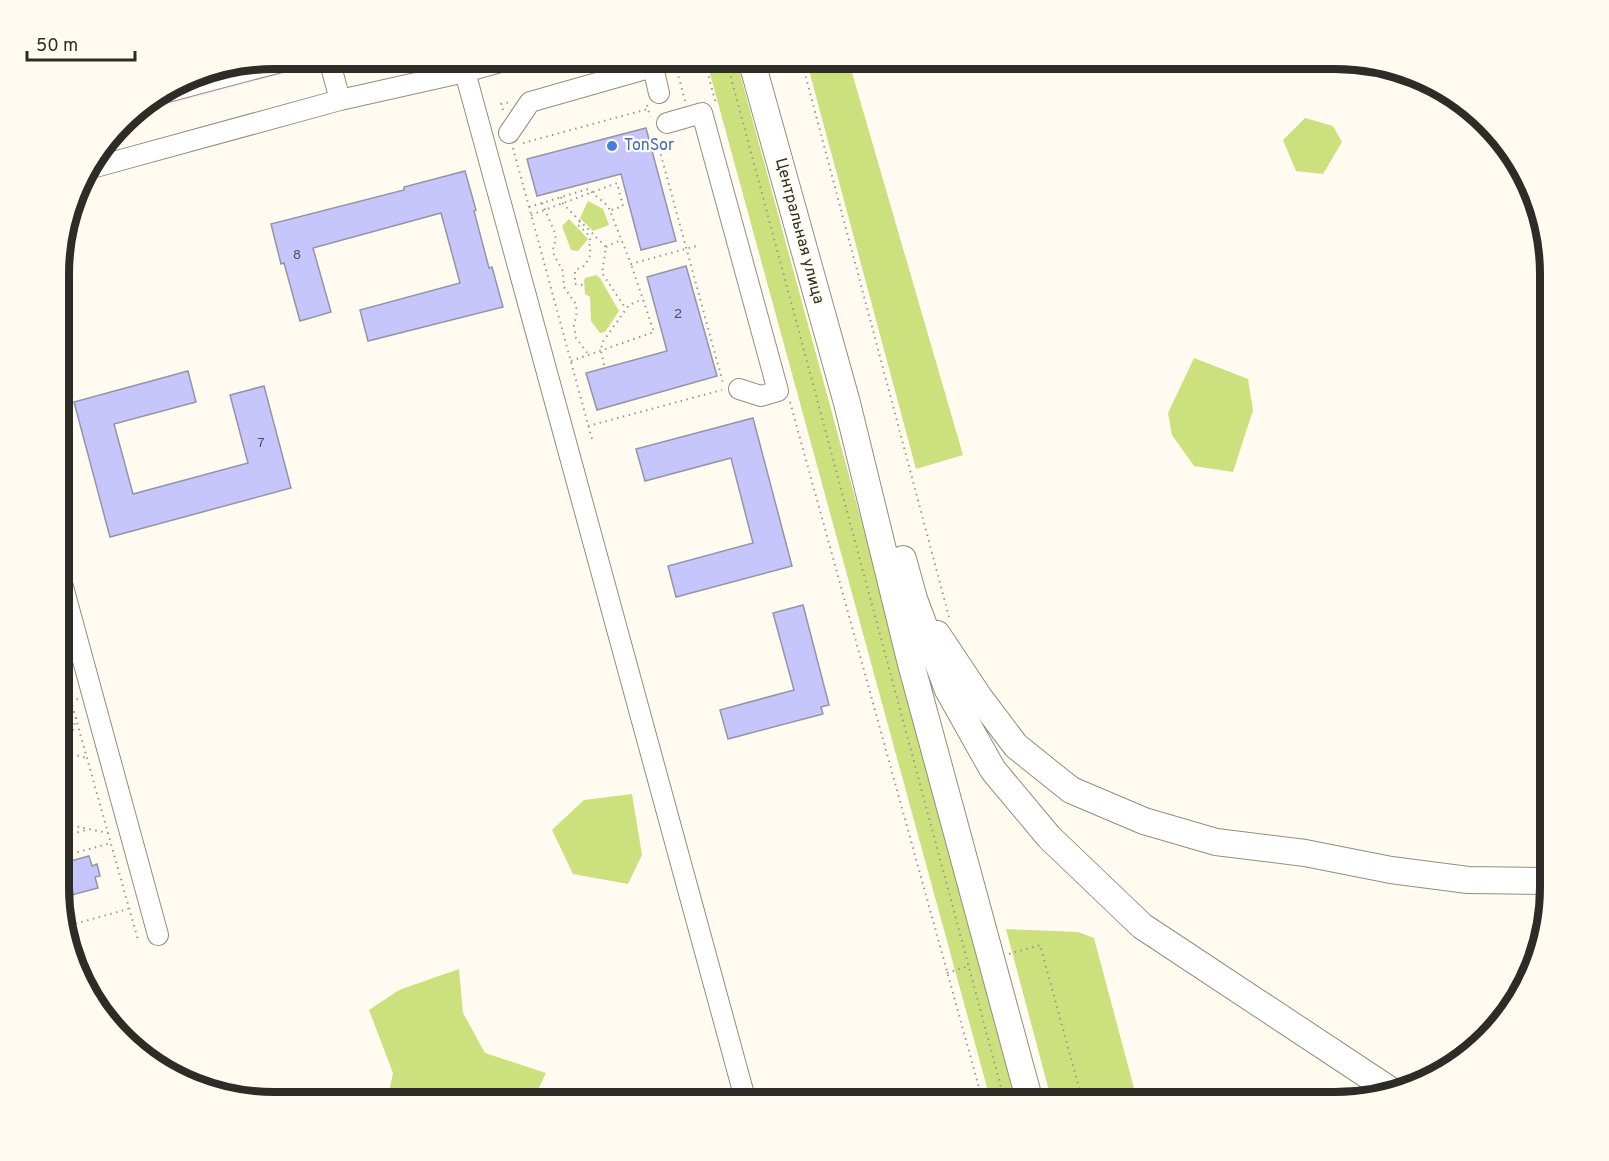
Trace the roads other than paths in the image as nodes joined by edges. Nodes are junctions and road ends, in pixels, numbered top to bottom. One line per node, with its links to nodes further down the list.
1 (332, 69): 9 (street)
2 (475, 69): 7 (street)
3 (646, 69): 12 (street)
4 (653, 69): 10 (street)
5 (755, 69): 15 (main road, Центральная улица)
6 (239, 72): 8 (street)
7 (465, 72): 9 (street); 21 (street)
8 (203, 82)
9 (340, 100): 13 (street)
10 (652, 103)
11 (657, 124): 14 (street)
12 (511, 139)
13 (99, 166)
14 (730, 392)
15 (847, 403): 16 (main road); 22 (main road)
16 (914, 599): 18 (main road); 20 (main road)
17 (69, 609): 19 (street)
18 (1540, 881)
19 (158, 935)
20 (1384, 1086)
21 (743, 1092)
22 (1027, 1092)

